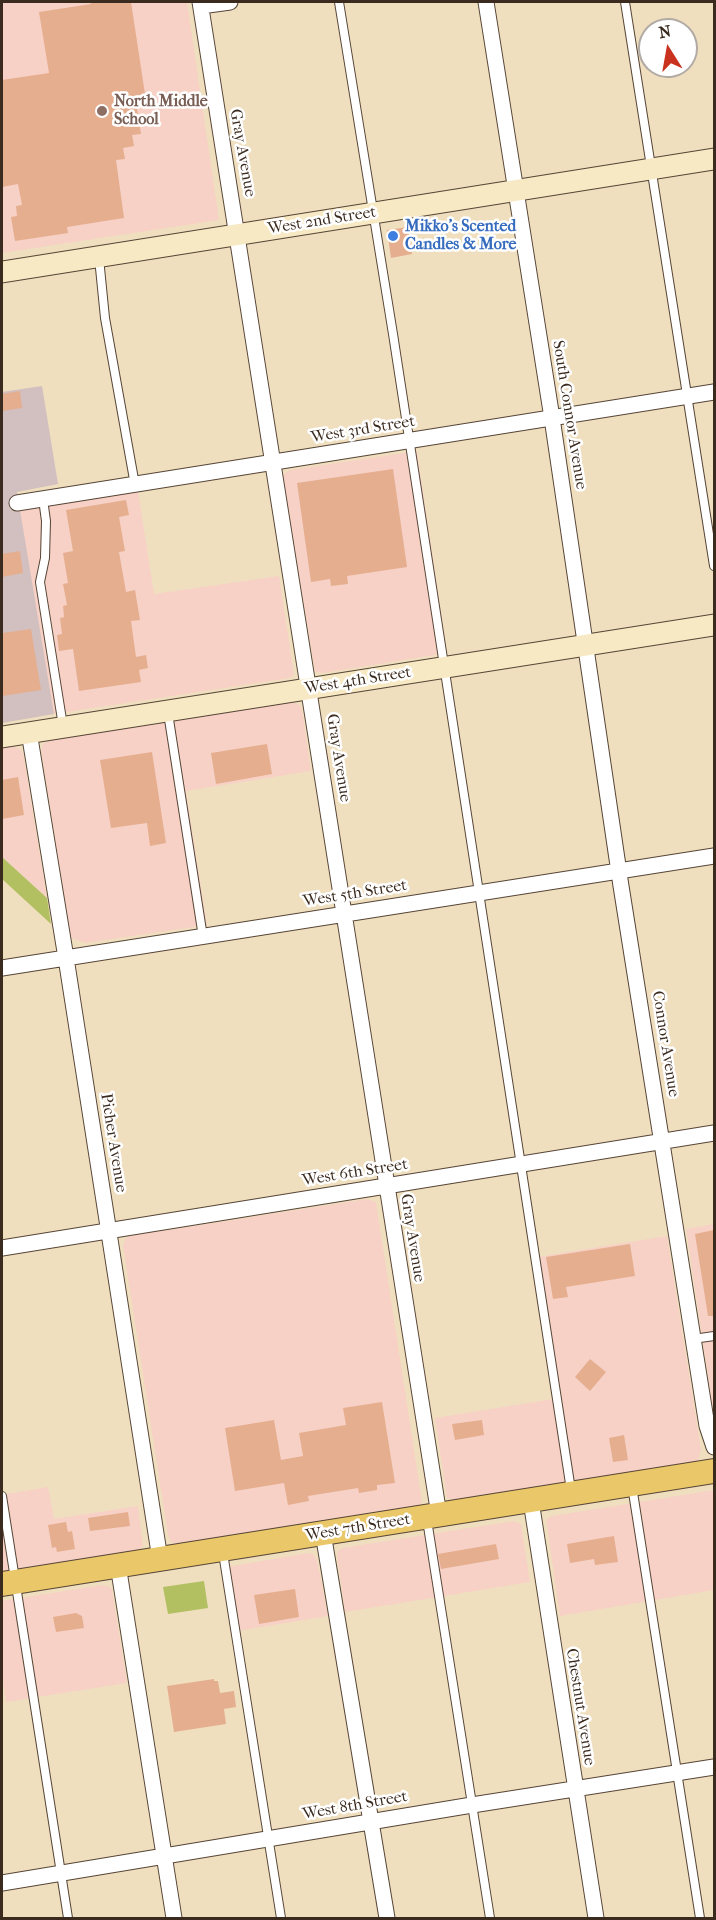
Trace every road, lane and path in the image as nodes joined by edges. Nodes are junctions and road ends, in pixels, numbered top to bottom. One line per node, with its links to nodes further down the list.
1 (230, 2): 5 (street)
2 (339, 2): 9 (lane)
3 (486, 2): 8 (street, South Connor Avenue)
4 (626, 2): 7 (lane)
5 (201, 4): 10 (street, Gray Avenue)
6 (714, 159): 7 (street, West 2nd Street)
7 (652, 169): 8 (street, West 2nd Street); 14 (lane)
8 (516, 190): 9 (street, West 2nd Street); 15 (street, South Connor Avenue)
9 (373, 213): 10 (street, West 2nd Street); 16 (lane)
10 (238, 234): 11 (street, West 2nd Street); 17 (street, Gray Avenue)
11 (99, 256): 12 (street, West 2nd Street); 18 (lane)
12 (2, 272)
13 (714, 392): 14 (street, West 3rd Street)
14 (688, 397): 15 (street, West 3rd Street); 21 (lane)
15 (552, 418): 16 (street, West 3rd Street); 23 (street, South Connor Avenue)
16 (410, 441): 17 (street, West 3rd Street); 24 (lane)
17 (273, 463): 18 (street, West 3rd Street); 25 (street, Gray Avenue)
18 (135, 485): 19 (street, West 3rd Street)
19 (43, 499): 20 (street, West 3rd Street); 27 (lane)
20 (17, 503)
21 (714, 566)
22 (714, 625): 23 (street, West 4th Street)
23 (585, 645): 24 (street, West 4th Street); 31 (street, Connor Avenue)
24 (444, 667): 25 (street, West 4th Street); 32 (lane)
25 (309, 688): 26 (street, West 4th Street); 33 (street, Gray Avenue)
26 (168, 711): 27 (street, West 4th Street); 34 (lane)
27 (63, 727): 28 (street, West 4th Street)
28 (29, 732): 29 (street, West 4th Street); 35 (street, Picher Avenue)
29 (2, 737)
30 (714, 856): 31 (street, West 5th Street)
31 (619, 871): 32 (street, West 5th Street); 38 (street, Connor Avenue)
32 (479, 893): 33 (street, West 5th Street); 39 (lane)
33 (344, 914): 34 (street, West 5th Street); 40 (street, Gray Avenue)
34 (203, 937): 35 (street, West 5th Street)
35 (66, 958): 36 (street, West 5th Street); 41 (street, Picher Avenue)
36 (2, 968)
37 (714, 1133): 38 (street, West 6th Street)
38 (662, 1141): 39 (street, West 6th Street); 44 (street, Connor Avenue)
39 (521, 1165): 40 (street, West 6th Street); 48 (lane)
40 (386, 1186): 41 (street, West 6th Street); 51 (street, Gray Avenue)
41 (108, 1232): 42 (street, West 6th Street); 54 (street, Picher Avenue)
42 (2, 1248)
43 (714, 1336): 44 (lane)
44 (693, 1339): 45 (street, Connor Avenue)
45 (714, 1447)
46 (714, 1471): 47 (main road, West 7th Street)
47 (632, 1485): 48 (main road, West 7th Street); 58 (lane)
48 (572, 1494): 50 (main road, West 7th Street)
49 (2, 1496): 56 (lane)
50 (531, 1501): 51 (main road, West 7th Street); 59 (street, Chestnut Avenue)
51 (433, 1516): 52 (main road, West 7th Street); 60 (lane)
52 (323, 1533): 53 (main road, West 7th Street); 61 (street)
53 (222, 1549): 54 (main road, West 7th Street); 62 (lane)
54 (160, 1558): 55 (main road, West 7th Street)
55 (118, 1565): 56 (main road, West 7th Street); 63 (street)
56 (8, 1583): 64 (lane)
57 (714, 1767): 58 (street, West 8th Street)
58 (677, 1773): 59 (street, West 8th Street); 72 (lane)
59 (575, 1789): 60 (street, West 8th Street); 71 (street, Chestnut Avenue)
60 (472, 1805): 61 (street, West 8th Street); 70 (lane)
61 (372, 1822): 62 (street, West 8th Street); 69 (street)
62 (268, 1839): 63 (street, West 8th Street); 68 (lane)
63 (164, 1857): 64 (street, West 8th Street); 67 (street)
64 (61, 1873): 65 (street, West 8th Street); 66 (lane)
65 (2, 1882)
66 (68, 1918)
67 (174, 1918)
68 (281, 1918)
69 (387, 1918)
70 (489, 1918)
71 (596, 1918)
72 (700, 1918)

